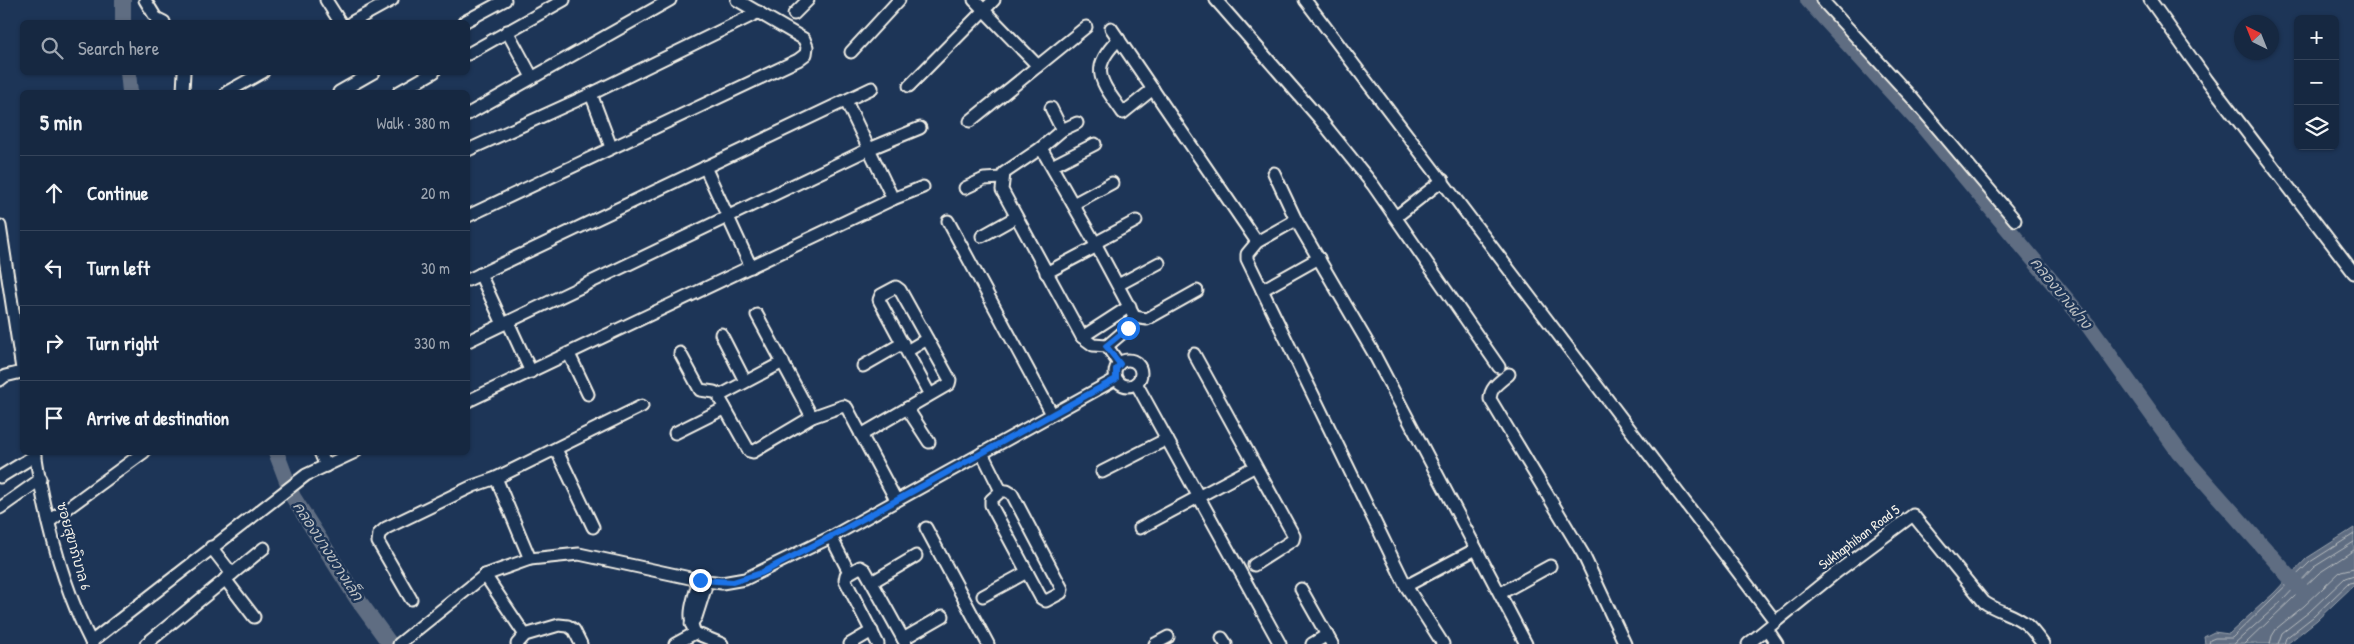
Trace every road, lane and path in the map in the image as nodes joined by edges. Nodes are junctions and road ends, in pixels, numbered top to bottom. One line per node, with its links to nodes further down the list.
1 (145, 0): 19 (street)
2 (326, 0): 20 (street)
3 (392, 0): 21 (street)
4 (505, 0): 22 (street)
5 (564, 0): 25 (street)
6 (670, 0): 34 (street)
7 (737, 0): 17 (street)
8 (806, 0): 18 (street)
9 (899, 0): 27 (street)
10 (974, 0): 16 (street)
11 (994, 0): 16 (street)
12 (1216, 0): 66 (street)
13 (1305, 0): 59 (street)
14 (1822, 0): 70 (street)
15 (2150, 0): 81 (street)
16 (984, 10): 29 (street); 35 (street)
17 (758, 12): 42 (street); 51 (street)
18 (794, 14)
19 (157, 20)
20 (339, 20)
21 (356, 20)
22 (468, 20)
23 (1086, 27): 29 (street)
24 (1111, 28): 26 (street)
25 (507, 31): 28 (street); 34 (street)
26 (1120, 39): 41 (street); 41 (street)
27 (851, 52)
28 (470, 53)
29 (1038, 66): 46 (street)
30 (184, 75): 37 (street)
31 (258, 75): 38 (street)
32 (368, 75): 39 (street)
33 (429, 75): 40 (street)
34 (532, 77): 45 (street)
35 (908, 86)
36 (872, 88): 43 (street)
37 (183, 90)
38 (231, 90)
39 (342, 90)
40 (402, 90)
41 (1153, 90): 75 (street)
42 (591, 94): 51 (street); 53 (street)
43 (846, 101): 54 (street); 56 (street)
44 (1051, 108): 49 (street)
45 (470, 113)
46 (970, 121)
47 (1077, 123): 49 (street)
48 (920, 128): 54 (street)
49 (1062, 130): 52 (street)
50 (1095, 144): 55 (street)
51 (611, 147): 65 (street)
52 (1041, 148): 55 (street); 58 (street)
53 (470, 149)
54 (869, 149): 63 (street); 68 (street)
55 (1052, 166): 64 (street)
56 (705, 167): 68 (street); 82 (street)
57 (1274, 173): 69 (street)
58 (1002, 178): 62 (street); 67 (street)
59 (1443, 180): 66 (street); 166 (street)
60 (1112, 183): 64 (street)
61 (923, 187): 63 (street)
62 (965, 188)
63 (893, 199): 79 (street)
64 (1073, 204): 76 (street)
65 (470, 215)
66 (1397, 216): 103 (street)
67 (1016, 217): 74 (street); 80 (street)
68 (728, 218): 79 (street); 89 (street)
69 (1296, 220): 75 (street); 77 (street)
70 (2015, 220)
71 (948, 221): 118 (street)
72 (1136, 221): 76 (street)
73 (0, 226): 99 (street)
74 (982, 236)
75 (1256, 242): 85 (street)
76 (1096, 244): 80 (street); 84 (street)
77 (1319, 258): 85 (street); 148 (street)
78 (1159, 263): 84 (street)
79 (751, 267): 97 (street)
80 (1046, 273): 91 (street)
81 (2354, 273)
82 (480, 274): 83 (street); 89 (street)
83 (470, 279)
84 (1118, 285): 87 (street)
85 (1262, 290): 159 (street)
86 (1197, 291): 87 (street)
87 (1132, 311): 91 (street); 94 (street)
88 (758, 315): 100 (street)
89 (505, 323): 93 (street); 105 (street)
90 (721, 334): 109 (street)
91 (1082, 338): 94 (street)
92 (927, 339): 95 (street); 95 (street); 112 (street)
93 (470, 340)
94 (1106, 346): 101 (street)
95 (905, 347): 102 (street); 112 (street)
96 (680, 353): 113 (street)
97 (569, 354): 105 (street); 111 (street)
98 (1194, 354): 132 (street)
99 (20, 358)
100 (782, 362): 109 (street); 119 (street)
101 (1120, 364): 107 (street); 110 (street)
102 (862, 366)
103 (1498, 367)
104 (20, 372): 108 (street)
105 (531, 372): 114 (street)
106 (1509, 374): 189 (street)
107 (1116, 379): 110 (street); 118 (street)
108 (0, 380)
109 (745, 381): 113 (street)
110 (1136, 383): 122 (street)
111 (588, 394)
112 (930, 395): 117 (street)
113 (721, 396): 116 (street)
114 (470, 400)
115 (642, 406): 124 (street)
116 (725, 408): 119 (street); 120 (street)
117 (907, 408): 121 (street); 123 (street)
118 (1052, 414): 125 (street)
119 (812, 417): 121 (street)
120 (676, 433)
121 (861, 435): 139 (street)
122 (1167, 439): 133 (street); 138 (street)
123 (929, 442)
124 (556, 449): 135 (street); 142 (street)
125 (982, 453): 137 (street); 139 (street)
126 (34, 455): 134 (street)
127 (36, 455): 136 (street, ซอยสุขาภิบาล 6)
128 (140, 455): 141 (street)
129 (321, 455): 131 (street)
130 (349, 455): 131 (street)
131 (326, 466): 146 (street)
132 (1254, 467): 138 (street); 151 (street)
133 (1102, 472)
134 (0, 478)
135 (496, 478): 150 (street); 163 (street)
136 (41, 479): 140 (street); 141 (street, ซอยสุขาภิบาล 6)
137 (1001, 491): 154 (street); 154 (street)
138 (1198, 496): 144 (street); 185 (street)
139 (896, 500): 145 (street)
140 (0, 508)
141 (50, 521): 175 (street, ซอยสุขาภิบาล 6)
142 (593, 527)
143 (926, 528): 183 (street)
144 (1140, 528)
145 (834, 535): 153 (street); 157 (street)
146 (211, 547): 156 (street); 175 (street)
147 (264, 548): 156 (street)
148 (1476, 549): 159 (street); 161 (street)
149 (916, 556): 158 (street)
150 (530, 558): 155 (street); 157 (street)
151 (1254, 565)
152 (1550, 566): 161 (street)
153 (853, 570): 158 (street); 168 (street)
154 (1027, 572): 162 (street)
155 (485, 575): 169 (street); 172 (street)
156 (229, 577): 165 (street); 176 (street)
157 (703, 581): 167 (street)
158 (872, 582): 174 (street)
159 (1406, 586): 187 (street)
160 (1301, 589): 171 (street)
161 (1501, 593): 188 (street)
162 (984, 596)
163 (411, 598)
164 (943, 616): 174 (street)
165 (254, 617)
166 (1771, 625): 190 (street, Sukhaphiban Road 5); 191 (street); 192 (street, Sukhaphiban Road 5)
167 (693, 629): 173 (street); 179 (street)
168 (872, 631): 181 (street); 182 (street)
169 (526, 635): 177 (street); 178 (street)
170 (1168, 637): 184 (street)
171 (1330, 639): 186 (street)
172 (402, 641)
173 (707, 642): 180 (street)
174 (904, 642)
175 (92, 643)
176 (146, 644)
177 (517, 644)
178 (581, 644)
179 (674, 644)
180 (722, 644)
181 (850, 644)
182 (878, 644)
183 (988, 644)
184 (1155, 644)
185 (1280, 644)
186 (1312, 644)
187 (1443, 644)
188 (1526, 644)
189 (1625, 644)
190 (1748, 644)
191 (1777, 644)
192 (2043, 644)

